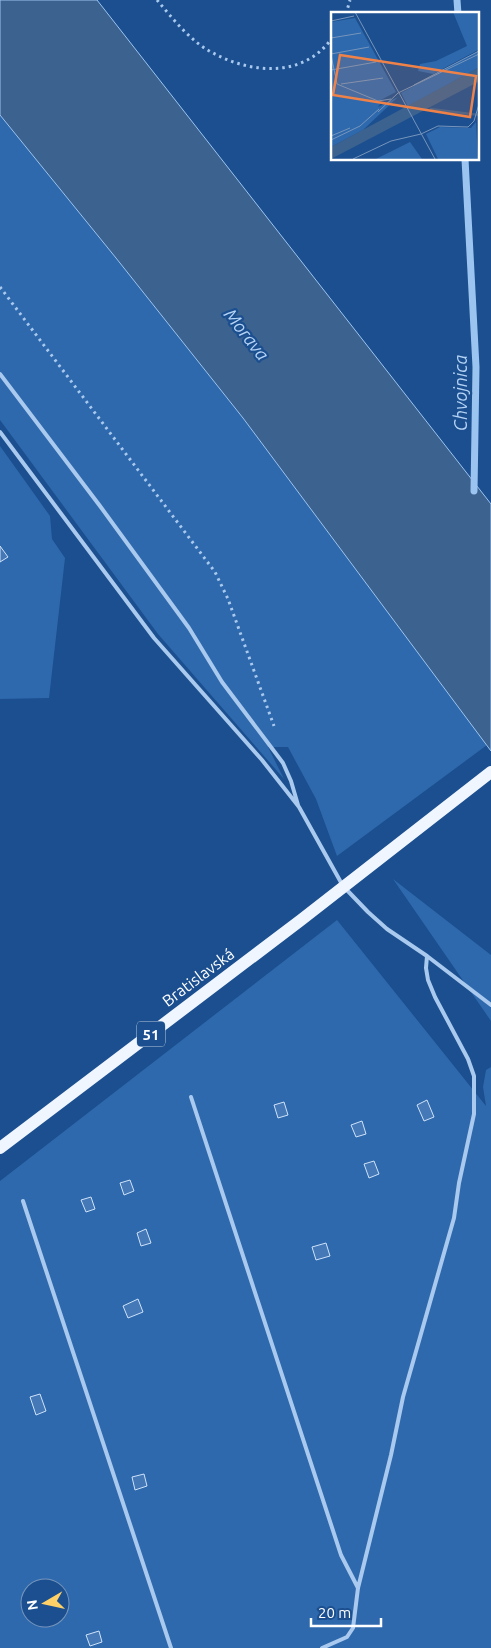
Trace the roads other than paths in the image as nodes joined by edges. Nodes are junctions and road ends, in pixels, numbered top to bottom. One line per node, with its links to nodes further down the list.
1 (0, 374): 4 (lane)
2 (0, 432): 4 (lane)
3 (491, 772): 5 (main road, 51)
4 (299, 807): 5 (lane)
5 (343, 886): 6 (lane); 9 (main road, Bratislavská / 51)
6 (427, 956): 7 (lane); 11 (lane)
7 (491, 1005)
8 (191, 1097): 11 (lane)
9 (0, 1148)
10 (23, 1201): 13 (lane)
11 (358, 1588): 12 (lane)
12 (331, 1647): 14 (lane)
13 (171, 1648)
14 (322, 1648)

